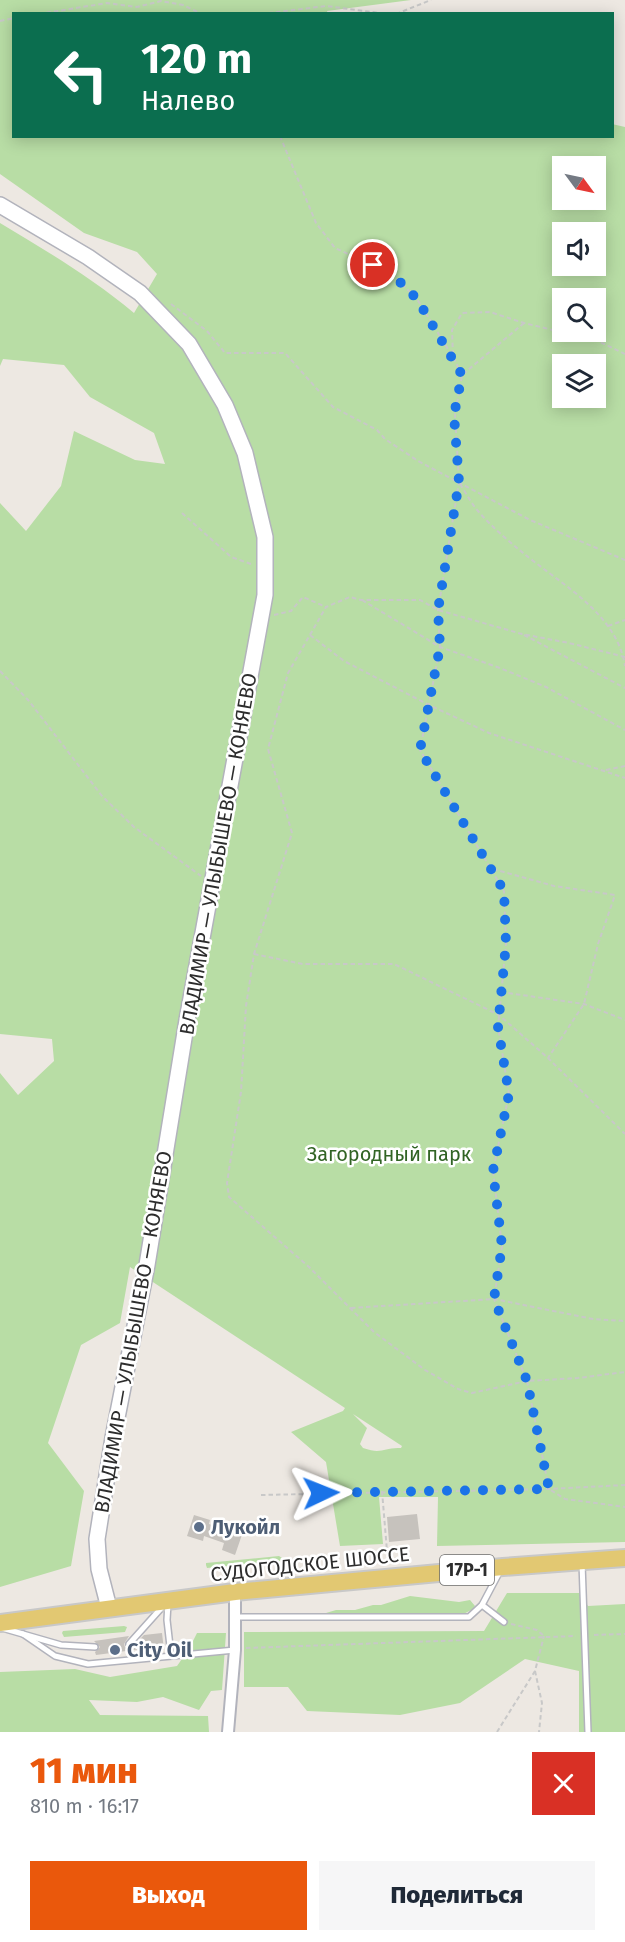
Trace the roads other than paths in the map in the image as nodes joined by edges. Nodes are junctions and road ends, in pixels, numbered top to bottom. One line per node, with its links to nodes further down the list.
1 (0, 205): 8 (main road, ВЛАДИМИР — УЛЫБЫШЕВО — КОНЯЕВО)
2 (625, 1558): 3 (main road, СУДОГОДСКОЕ ШОССЕ / 17Р-1)
3 (582, 1561): 4 (main road, СУДОГОДСКОЕ ШОССЕ / 17Р-1); 19 (lane)
4 (503, 1567): 5 (main road, СУДОГОДСКОЕ ШОССЕ / 17Р-1); 7 (lane)
5 (235, 1592): 6 (main road, СУДОГОДСКОЕ ШОССЕ / 17Р-1); 9 (street)
6 (168, 1601): 8 (main road, СУДОГОДСКОЕ ШОССЕ / 17Р-1); 14 (lane); 17 (lane)
7 (482, 1605): 9 (lane); 11 (lane)
8 (109, 1608): 10 (main road, СУДОГОДСКОЕ ШОССЕ / 17Р-1)
9 (235, 1617): 16 (street)
10 (0, 1623)
11 (504, 1623)
12 (0, 1628): 13 (lane)
13 (23, 1634): 15 (lane); 17 (lane)
14 (129, 1644)
15 (95, 1647)
16 (235, 1650): 17 (lane); 18 (street)
17 (171, 1655)
18 (228, 1732)
19 (588, 1732)

